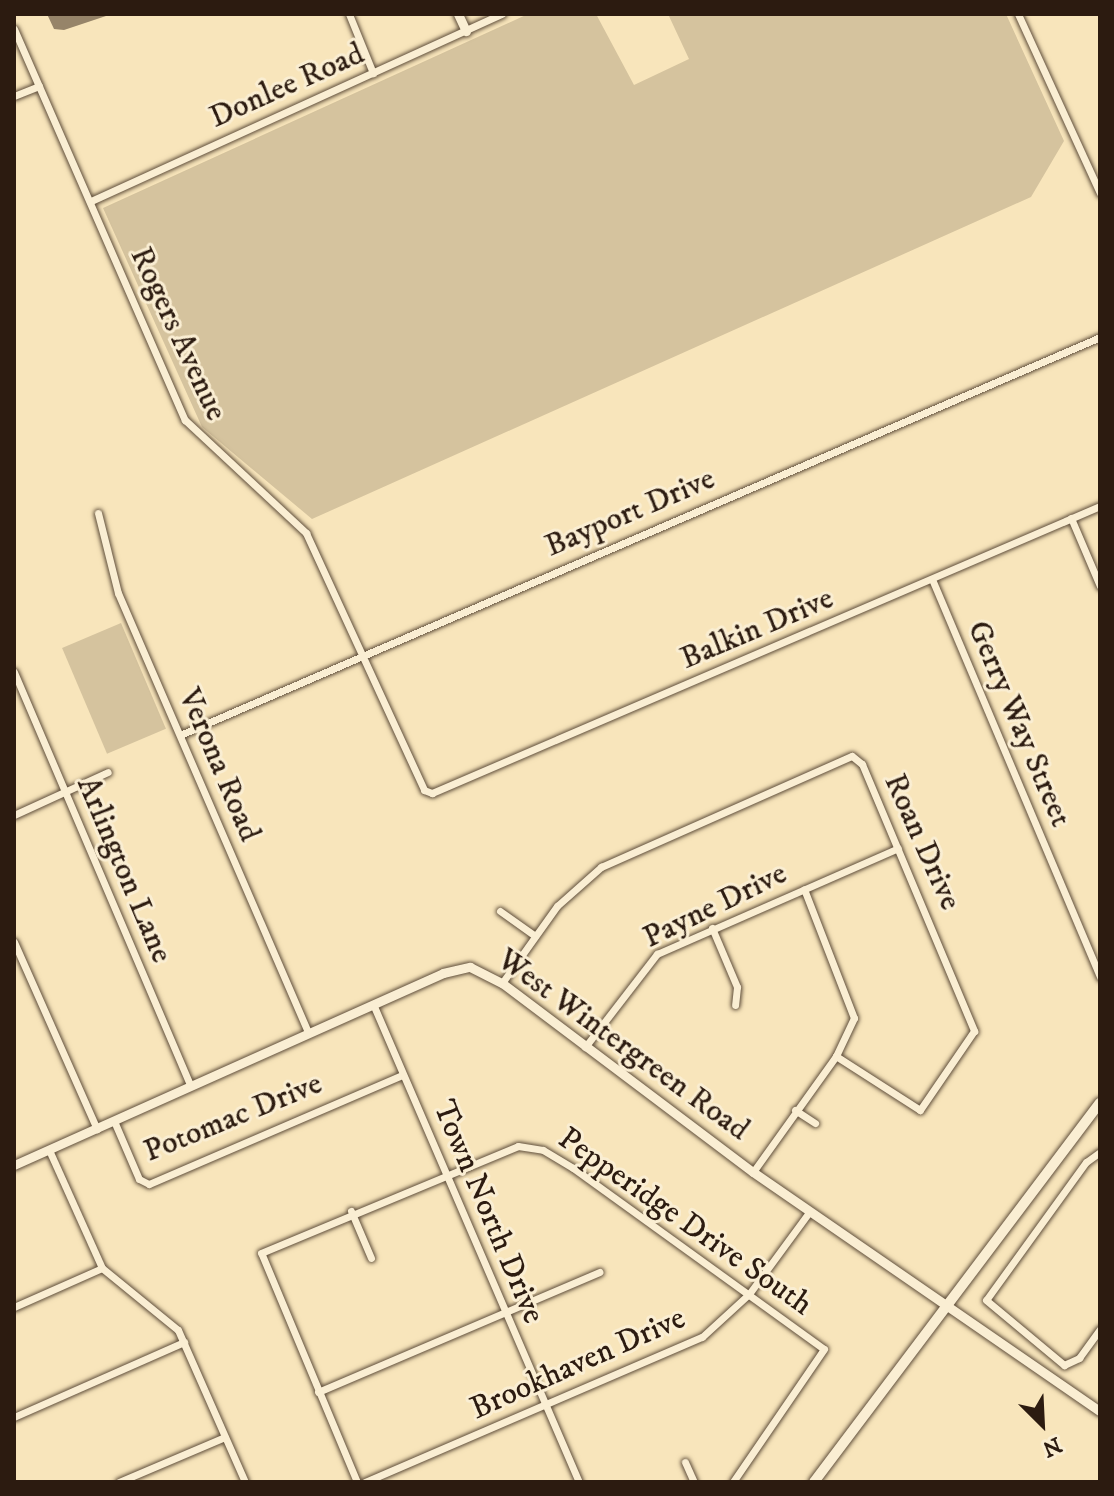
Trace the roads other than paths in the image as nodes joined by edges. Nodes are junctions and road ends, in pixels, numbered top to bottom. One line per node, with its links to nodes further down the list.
1 (349, 14): 7 (street)
2 (458, 14): 6 (street)
3 (502, 14): 6 (street, Donlee Road)
4 (1018, 14): 10 (street)
5 (14, 29): 8 (street, Rogers Avenue)
6 (466, 31): 7 (street, Donlee Road)
7 (373, 73): 11 (street, Donlee Road)
8 (39, 86): 9 (street); 11 (street, Rogers Avenue)
9 (14, 96)
10 (1100, 193)
11 (91, 201): 18 (street, Rogers Avenue)
12 (1100, 337): 18 (street, Bayport Drive)
13 (1100, 506): 15 (street, Balkin Drive)
14 (98, 513): 22 (street, Verona Road)
15 (1071, 518): 16 (street, Balkin Drive); 17 (street)
16 (932, 579): 25 (street, Balkin Drive); 33 (street, Gerry Way Street)
17 (1100, 586)
18 (361, 655): 22 (street, Bayport Drive); 25 (street, Rogers Avenue)
19 (14, 672): 20 (street, Arlington Lane)
20 (24, 696): 21 (street); 24 (street, Arlington Lane)
21 (14, 700)
22 (180, 735): 37 (street, Verona Road)
23 (108, 772): 24 (street)
24 (65, 792): 26 (street); 41 (street, Arlington Lane)
25 (432, 793)
26 (14, 815)
27 (898, 848): 28 (street, Payne Drive); 31 (street, Roan Drive); 39 (street, Roan Drive)
28 (804, 889): 30 (street, Payne Drive); 39 (street)
29 (500, 911): 31 (street)
30 (712, 928): 36 (street); 38 (street, Payne Drive)
31 (535, 936): 34 (street, Roan Drive)
32 (14, 942): 46 (street)
33 (1100, 977)
34 (502, 983): 35 (street, West Wintergreen Road); 38 (street, West Wintergreen Road)
35 (373, 1004): 37 (street, West Wintergreen Road); 40 (street, Town North Drive)
36 (735, 1005)
37 (308, 1033): 41 (street, West Wintergreen Road)
38 (585, 1047): 51 (street, West Wintergreen Road)
39 (836, 1056): 43 (street)
40 (402, 1075): 44 (street, Potomac Drive); 50 (street, Town North Drive)
41 (191, 1086): 44 (street, West Wintergreen Road)
42 (1100, 1103): 58 (main road)
43 (795, 1110): 45 (street); 51 (street)
44 (114, 1121): 46 (street, West Wintergreen Road)
45 (815, 1123)
46 (97, 1129): 47 (street, West Wintergreen Road)
47 (49, 1150): 49 (street, West Wintergreen Road); 55 (street)
48 (1099, 1153): 61 (street)
49 (14, 1165)
50 (445, 1172): 52 (street, Pepperidge Drive South); 57 (street, Pepperidge Drive South); 60 (street, Town North Drive)
51 (753, 1172): 53 (street, West Wintergreen Road)
52 (351, 1211): 54 (street); 63 (street, Pepperidge Drive South)
53 (810, 1211): 57 (street, Brookhaven Drive); 58 (street, West Wintergreen Road)
54 (371, 1258)
55 (102, 1268): 59 (street); 62 (street)
56 (600, 1272): 60 (street)
57 (749, 1294): 64 (street, Brookhaven Drive); 75 (street, Pepperidge Drive South)
58 (949, 1304): 65 (street, West Wintergreen Road); 76 (main road)
59 (14, 1307)
60 (505, 1312): 63 (street); 64 (street, Town North Drive)
61 (1100, 1329)
62 (184, 1342): 66 (street); 67 (street)
63 (318, 1392): 71 (street)
64 (546, 1407): 72 (street, Brookhaven Drive); 73 (street, Town North Drive)
65 (1100, 1411)
66 (14, 1417)
67 (225, 1437): 69 (street); 70 (street)
68 (685, 1462): 74 (street)
69 (119, 1482)
70 (245, 1482)
71 (357, 1482)
72 (365, 1482)
73 (579, 1482)
74 (694, 1482)
75 (733, 1482)
76 (814, 1482)

